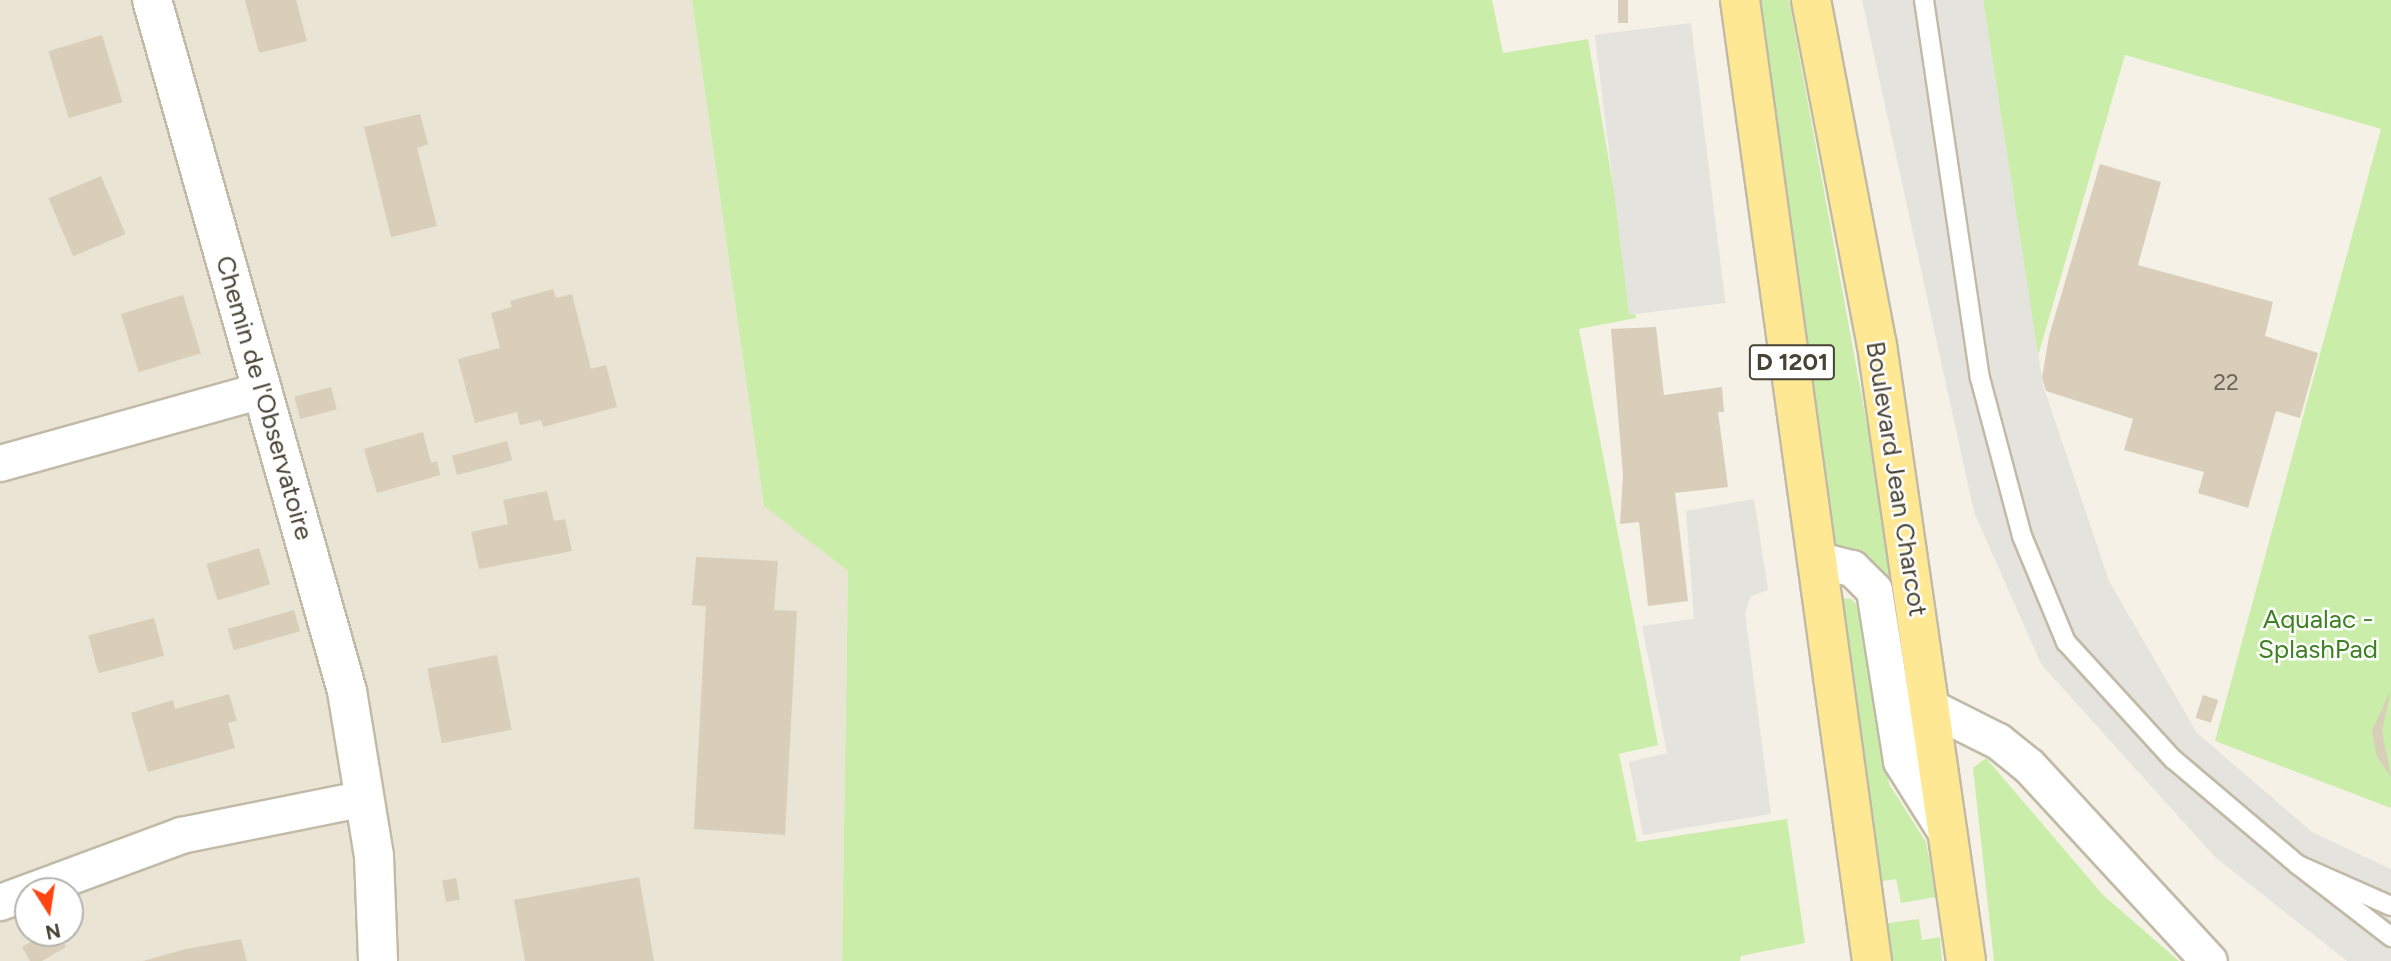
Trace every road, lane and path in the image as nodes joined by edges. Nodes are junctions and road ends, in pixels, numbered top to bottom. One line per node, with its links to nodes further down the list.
1 (152, 0): 5 (street, Chemin de l'Observatoire)
2 (1740, 0): 7 (main road, D 1201)
3 (1811, 0): 8 (main road, Boulevard Jean Charcot)
4 (1924, 0): 11 (lane)
5 (262, 390): 6 (street); 9 (street, Chemin de l'Observatoire)
6 (0, 463)
7 (1819, 559): 10 (street); 16 (main road, D 1201)
8 (1930, 707): 10 (main road, Boulevard Jean Charcot); 18 (street)
9 (364, 799): 12 (street); 15 (street, Chemin de l'Observatoire)
10 (1950, 840): 17 (main road, Boulevard Jean Charcot)
11 (2298, 865): 13 (lane); 14 (lane)
12 (0, 902)
13 (2391, 906)
14 (2391, 937)
15 (378, 961)
16 (1872, 961)
17 (1966, 961)
18 (2209, 961)

